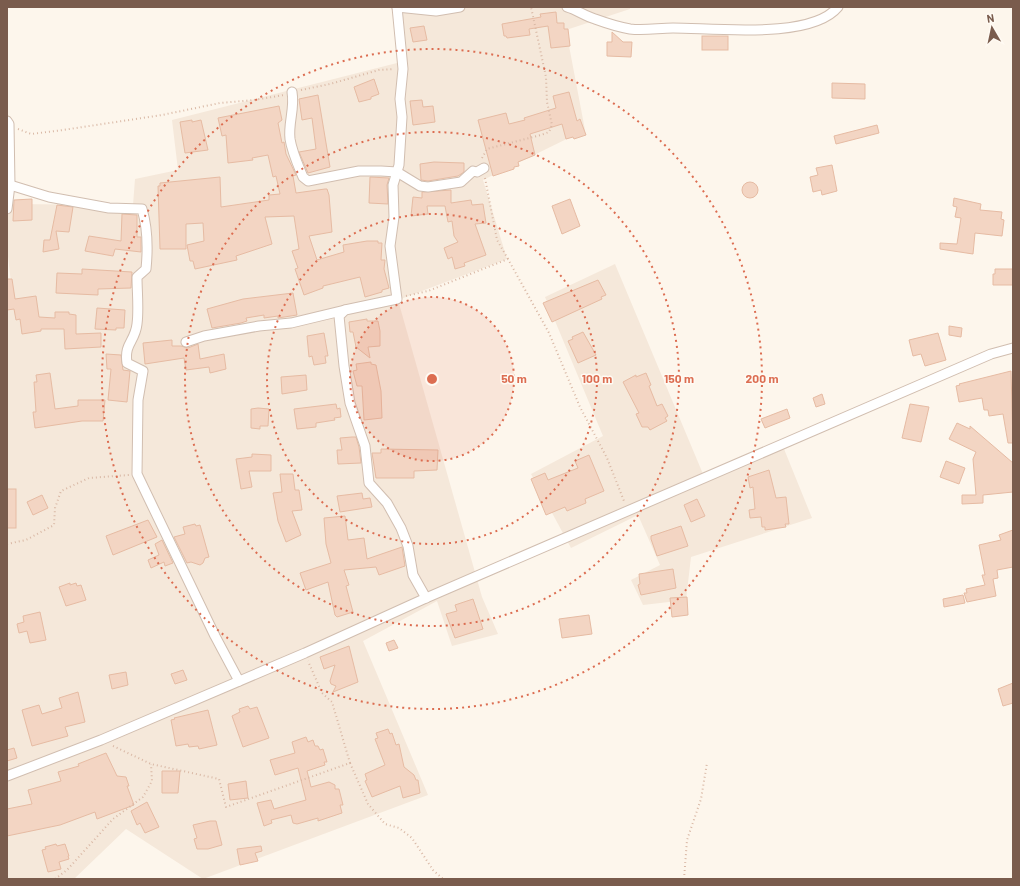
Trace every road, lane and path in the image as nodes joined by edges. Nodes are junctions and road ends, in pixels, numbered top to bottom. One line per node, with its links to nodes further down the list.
1 (397, 7): 2 (street); 6 (street)
2 (460, 7)
3 (531, 7): 9 (path)
4 (567, 7): 5 (street)
5 (838, 7)
6 (403, 69): 7 (path); 10 (street)
7 (292, 92): 8 (path); 10 (street)
8 (8, 123): 11 (street)
9 (484, 168): 10 (street); 13 (path)
10 (397, 172): 14 (street)
11 (10, 185): 12 (street); 18 (street)
12 (7, 209)
13 (508, 259): 14 (path); 19 (path)
14 (396, 298): 15 (street)
15 (345, 310): 16 (street); 21 (street)
16 (186, 342)
17 (1013, 348): 19 (street)
18 (137, 474): 20 (path); 23 (street)
19 (629, 512): 21 (street)
20 (7, 544)
21 (426, 598): 22 (street)
22 (305, 653): 23 (street); 25 (path)
23 (239, 681): 24 (street)
24 (101, 740): 26 (path); 28 (street)
25 (350, 763): 26 (path); 30 (path)
26 (151, 764): 29 (path)
27 (707, 764): 31 (path)
28 (7, 776)
29 (55, 879)
30 (443, 879)
31 (684, 879)

